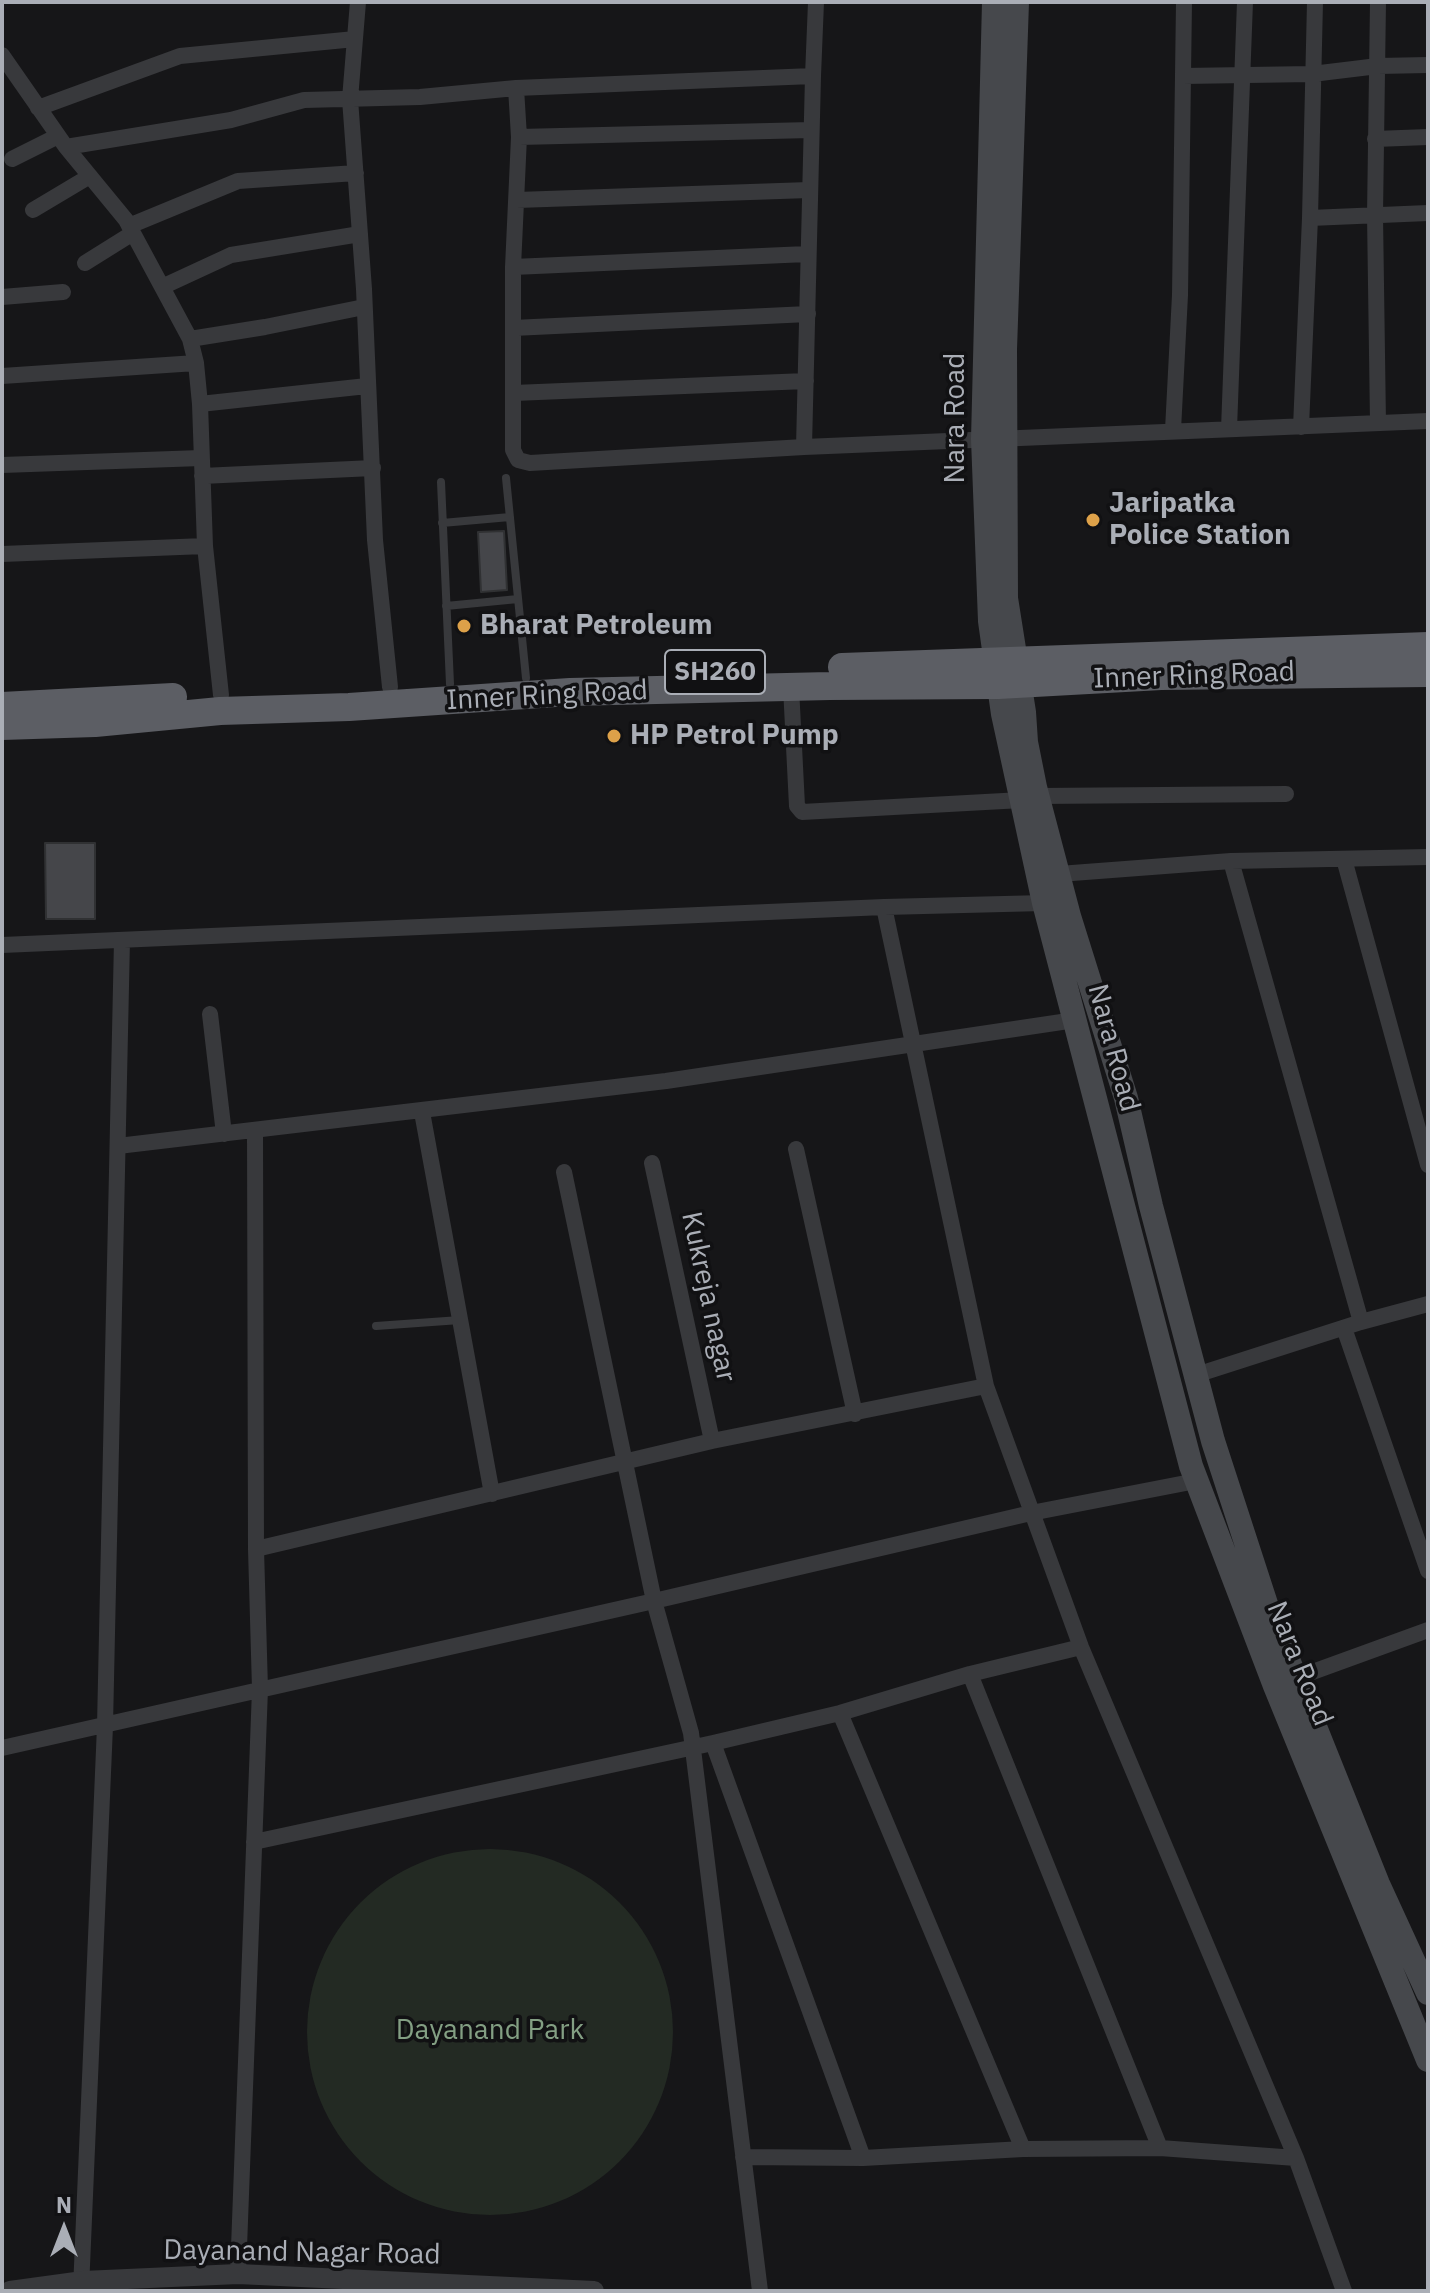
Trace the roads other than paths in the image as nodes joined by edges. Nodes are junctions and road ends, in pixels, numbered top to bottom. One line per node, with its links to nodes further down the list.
1 (358, 2): 9 (street)
2 (816, 2): 15 (street)
3 (994, 2): 57 (main road, Nara Road)
4 (1017, 2): 57 (main road, Nara Road)
5 (1184, 2): 16 (street)
6 (1245, 2): 14 (street)
7 (1315, 2): 13 (street)
8 (1378, 2): 12 (street)
9 (355, 39): 18 (street); 19 (street)
10 (2, 55): 19 (street)
11 (1428, 65): 12 (street)
12 (1378, 66): 13 (street); 23 (street)
13 (1312, 74): 14 (street); 33 (street)
14 (1243, 75): 16 (street); 55 (street)
15 (813, 76): 17 (street); 20 (street)
16 (1183, 76): 56 (street)
17 (516, 88): 18 (street); 21 (street)
18 (350, 99): 24 (street); 26 (street)
19 (38, 108): 24 (street)
20 (811, 130): 21 (street); 28 (street)
21 (519, 137): 29 (street)
22 (1428, 137): 23 (street)
23 (1375, 139): 32 (street)
24 (62, 141): 25 (street); 27 (street)
25 (12, 159)
26 (356, 173): 34 (street); 35 (street)
27 (90, 176): 30 (street); 34 (street)
28 (809, 190): 29 (street); 36 (street)
29 (517, 200): 38 (street)
30 (33, 210)
31 (1428, 213): 32 (street)
32 (1375, 215): 33 (street); 53 (street)
33 (1310, 218): 54 (street)
34 (131, 230): 37 (street); 39 (street)
35 (360, 234): 39 (street); 42 (street)
36 (807, 254): 38 (street); 43 (street)
37 (85, 263)
38 (513, 267): 44 (street)
39 (164, 286): 45 (street)
40 (63, 292): 41 (street)
41 (2, 297)
42 (364, 307): 45 (street); 49 (street)
43 (808, 314): 44 (street); 48 (street)
44 (513, 328): 50 (street)
45 (190, 339): 46 (street)
46 (196, 363): 47 (street); 51 (street)
47 (2, 376)
48 (806, 381): 50 (street); 58 (street)
49 (367, 386): 51 (street); 61 (street)
50 (514, 393): 58 (street)
51 (200, 404): 59 (street)
52 (1428, 421): 53 (street)
53 (1378, 423): 54 (street)
54 (1301, 427): 55 (street)
55 (1229, 429): 56 (street)
56 (1173, 430): 57 (street)
57 (994, 439): 58 (street); 72 (main road, Nara Road)
58 (804, 447)
59 (201, 458): 60 (street); 62 (street)
60 (2, 465)
61 (373, 468): 62 (street); 76 (street)
62 (202, 476): 67 (street)
63 (506, 478): 65 (lane)
64 (441, 482): 66 (lane)
65 (510, 517): 66 (lane); 69 (lane)
66 (442, 523): 70 (lane)
67 (205, 546): 68 (street); 78 (street)
68 (2, 554)
69 (518, 599): 70 (lane); 74 (lane)
70 (446, 606): 75 (lane)
71 (1428, 646): 72 (highway, Inner Ring Road / SH260)
72 (1007, 672): 73 (highway, Inner Ring Road); 74 (highway, Inner Ring Road / SH260); 77 (highway, Inner Ring Road); 82 (main road, Nara Road)
73 (1428, 673)
74 (526, 678): 75 (highway, Inner Ring Road / SH260)
75 (450, 684): 76 (highway, Inner Ring Road / SH260)
76 (390, 687): 78 (highway, Inner Ring Road / SH260)
77 (791, 687): 80 (highway, Inner Ring Road); 82 (street)
78 (221, 695): 79 (highway, Inner Ring Road / SH260)
79 (2, 706)
80 (2, 726)
81 (1286, 794): 82 (street)
82 (1030, 798): 86 (main road, Nara Road); 87 (main road, Nara Road)
83 (1428, 857): 84 (street)
84 (1344, 859): 85 (street); 100 (street)
85 (1231, 861): 86 (street); 104 (street)
86 (1059, 874): 107 (main road, Nara Road)
87 (1044, 903): 88 (street); 92 (main road, Nara Road)
88 (884, 907): 89 (street); 93 (street)
89 (122, 940): 90 (street); 97 (street)
90 (2, 945)
91 (210, 1014): 96 (street)
92 (1075, 1020): 93 (street); 112 (main road, Nara Road)
93 (912, 1044): 94 (street); 108 (street)
94 (422, 1112): 95 (street); 103 (street)
95 (255, 1131): 96 (street); 115 (street)
96 (224, 1134): 97 (street)
97 (118, 1146): 124 (street)
98 (796, 1149): 109 (street)
99 (652, 1163): 110 (street, Kukreja nagar)
100 (1428, 1165)
101 (564, 1172): 111 (street)
102 (1428, 1304): 104 (street)
103 (460, 1320): 105 (lane); 113 (street)
104 (1361, 1322): 106 (street)
105 (376, 1326)
106 (1344, 1328): 107 (street); 116 (street)
107 (1196, 1375): 121 (main road, Nara Road)
108 (986, 1386): 109 (street); 114 (street)
109 (855, 1414): 110 (street)
110 (712, 1441): 111 (street)
111 (624, 1463): 113 (street); 117 (street)
112 (1196, 1481): 114 (street); 129 (main road, Nara Road)
113 (492, 1494): 115 (street)
114 (1031, 1513): 117 (street); 119 (street)
115 (256, 1549): 122 (street)
116 (1428, 1571)
117 (654, 1601): 122 (street); 127 (street)
118 (1428, 1630): 121 (street)
119 (1081, 1647): 120 (street); 136 (street)
120 (970, 1674): 123 (street); 132 (street)
121 (1296, 1678): 129 (main road, Nara Road)
122 (260, 1689): 124 (street); 128 (street)
123 (840, 1713): 125 (street); 133 (street)
124 (105, 1726): 126 (street); 140 (street)
125 (713, 1743): 127 (street); 135 (street)
126 (2, 1748)
127 (693, 1748): 128 (street); 134 (street)
128 (254, 1842): 137 (street)
129 (1411, 1963): 130 (main road); 131 (main road, Nara Road)
130 (1428, 1993)
131 (1428, 2060)
132 (1160, 2148): 133 (street); 136 (street)
133 (1023, 2149): 135 (street)
134 (743, 2157): 135 (street); 144 (street)
135 (863, 2158)
136 (1296, 2158): 145 (street)
137 (238, 2274): 138 (street, Dayanand Nagar Road); 139 (street, Dayanand Nagar Road)
138 (189, 2284): 140 (street, Dayanand Nagar Road)
139 (325, 2285): 141 (street, Dayanand Nagar Road)
140 (82, 2286): 142 (street, Dayanand Nagar Road)
141 (468, 2288): 143 (street, Dayanand Nagar Road)
142 (10, 2291)
143 (594, 2291)
144 (760, 2291)
145 (1344, 2291)

